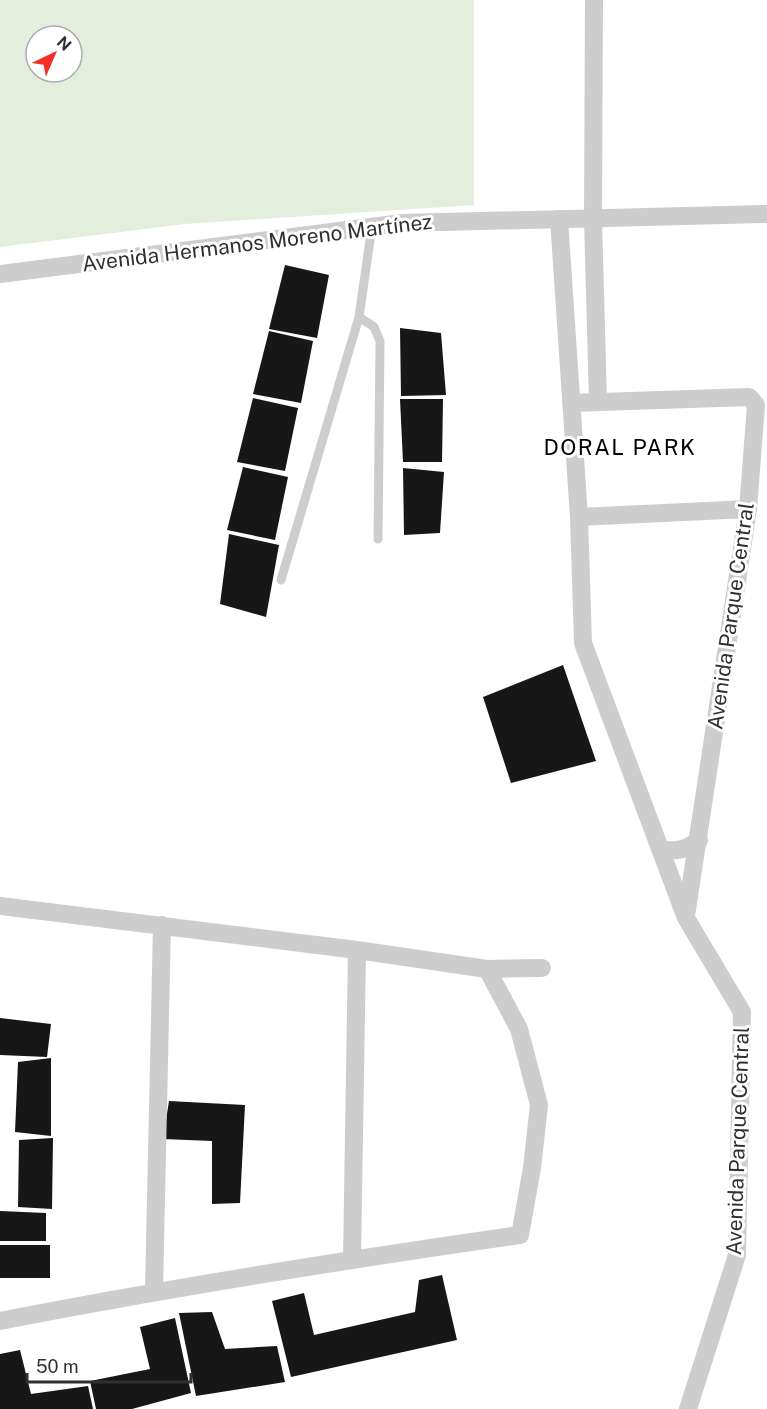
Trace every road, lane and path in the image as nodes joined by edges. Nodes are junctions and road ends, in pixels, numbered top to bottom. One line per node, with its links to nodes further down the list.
1 (594, 0): 4 (street)
2 (767, 214): 4 (street, Avenida Hermanos Moreno Martínez)
3 (559, 219): 4 (street, Avenida Hermanos Moreno Martínez); 5 (street, Avenida Hermanos Moreno Martínez); 9 (street, Avenida Parque Central)
4 (593, 219): 8 (street)
5 (372, 226): 6 (street, Avenida Hermanos Moreno Martínez); 7 (lane)
6 (0, 274)
7 (359, 317): 12 (lane); 13 (lane)
8 (598, 402): 9 (street); 10 (street, Avenida Parque Central)
9 (571, 403): 11 (street, Avenida Parque Central)
10 (747, 509): 11 (street); 14 (street, Avenida Parque Central)
11 (579, 517): 15 (street, Avenida Parque Central)
12 (378, 539)
13 (282, 580)
14 (699, 840): 15 (street); 17 (street, Avenida Parque Central)
15 (660, 849): 17 (street, Avenida Parque Central)
16 (0, 906): 18 (street)
17 (686, 918): 25 (street, Avenida Parque Central)
18 (162, 925): 19 (street); 23 (street)
19 (357, 950): 21 (street); 22 (street)
20 (542, 968): 21 (street)
21 (487, 969): 22 (street)
22 (352, 1259): 23 (street)
23 (154, 1291): 24 (street)
24 (0, 1320)
25 (688, 1409)

